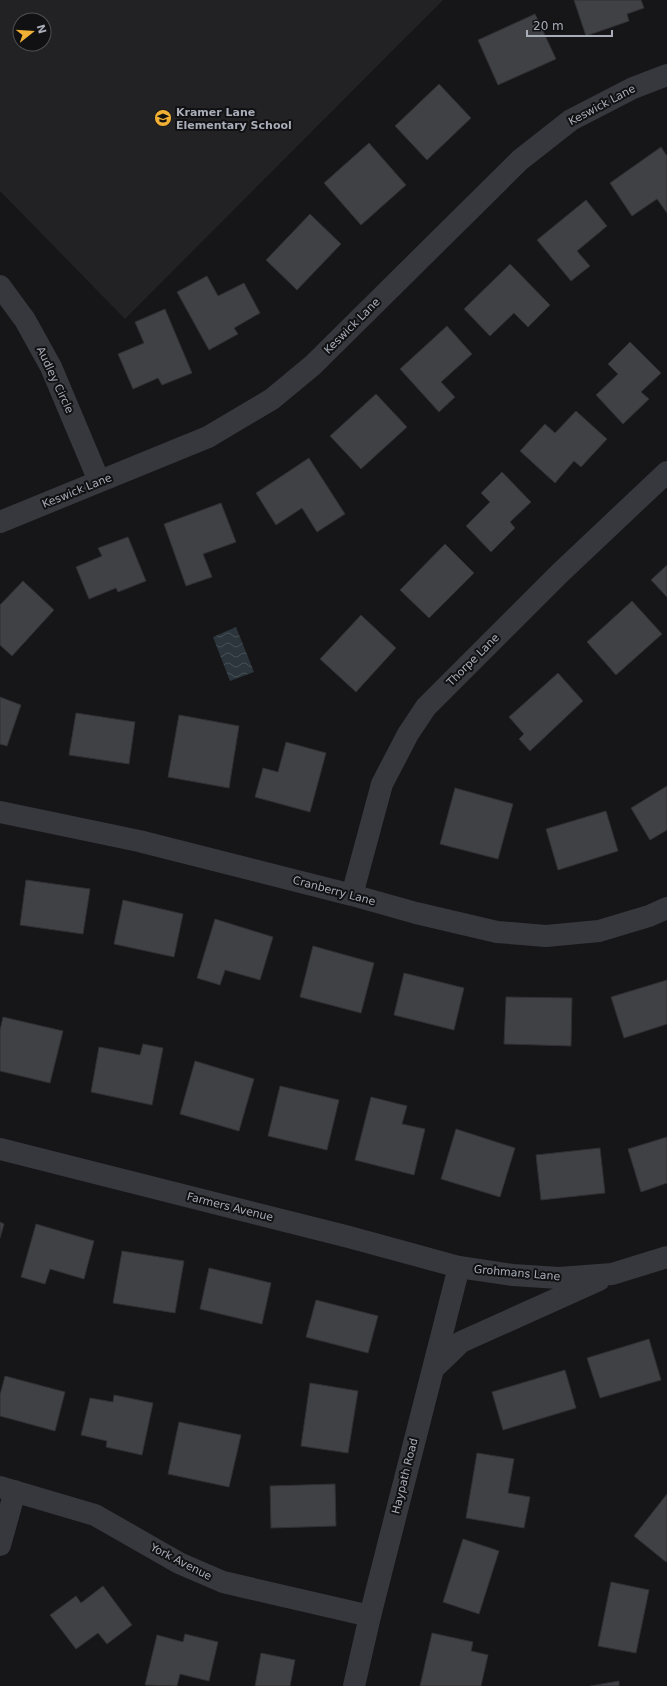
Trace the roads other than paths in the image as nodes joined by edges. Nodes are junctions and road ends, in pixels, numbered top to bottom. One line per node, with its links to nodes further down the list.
1 (667, 75): 4 (street, Keswick Lane)
2 (0, 286): 4 (street, Audley Circle)
3 (667, 472): 7 (street, Thorpe Lane)
4 (99, 482): 5 (street, Keswick Lane)
5 (0, 522)
6 (0, 812): 7 (street, Cranberry Lane)
7 (352, 895): 8 (street, Cranberry Lane)
8 (667, 908)
9 (0, 1149): 11 (street, Farmers Avenue)
10 (667, 1257): 12 (street, Grohmans Lane)
11 (459, 1267): 12 (street, Grohmans Lane); 13 (street, Haypath Road)
12 (612, 1274): 13 (street)
13 (432, 1370): 16 (street, Haypath Road)
14 (7, 1489): 15 (street); 16 (street, York Avenue)
15 (0, 1545)
16 (370, 1616): 17 (street, Haypath Road)
17 (354, 1686)

